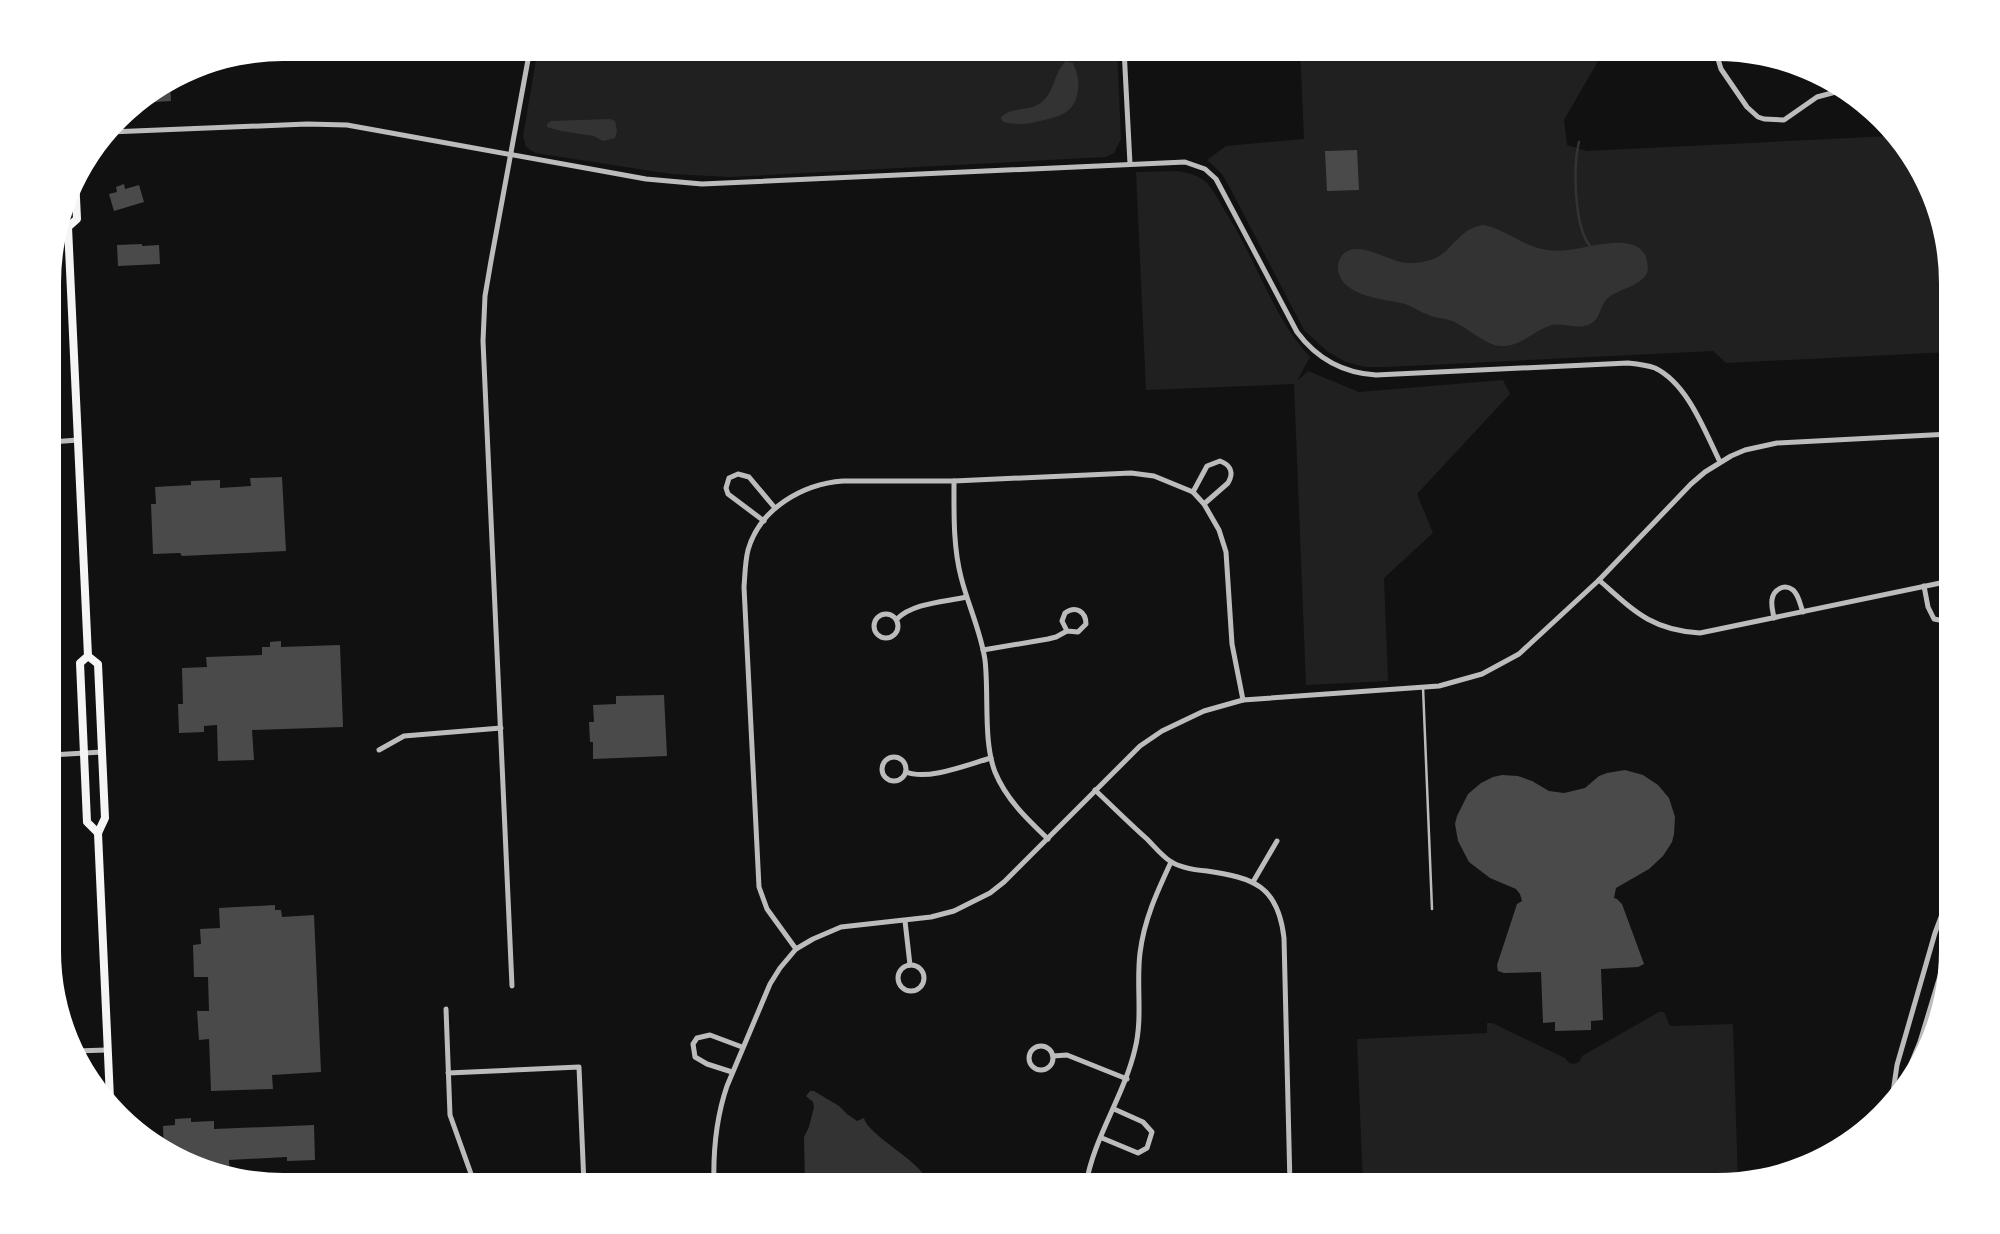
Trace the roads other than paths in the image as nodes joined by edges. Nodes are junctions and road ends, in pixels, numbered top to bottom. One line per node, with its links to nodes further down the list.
1 (1125, 61): 7 (street)
2 (1719, 61): 4 (street)
3 (528, 62): 6 (street)
4 (1831, 93)
5 (121, 132): 6 (street)
6 (511, 154): 7 (street); 33 (street)
7 (1129, 164): 14 (street)
8 (76, 203): 9 (main road)
9 (70, 222)
10 (65, 244): 12 (main road)
11 (1938, 435): 14 (street)
12 (78, 440): 13 (street); 30 (main road)
13 (61, 441)
14 (1720, 462): 20 (street)
15 (954, 481): 16 (street); 18 (street); 23 (street)
16 (1193, 492): 17 (street); 17 (street)
17 (1204, 504): 32 (street)
18 (775, 508): 19 (street); 19 (street)
19 (764, 521): 49 (street)
20 (1599, 580): 25 (street); 31 (street)
21 (1938, 584): 22 (street)
22 (1924, 586): 24 (street); 27 (street)
23 (966, 597): 26 (street); 29 (street)
24 (1803, 612): 25 (street); 25 (street)
25 (1774, 618)
26 (897, 620): 26 (street)
27 (1938, 620)
28 (1067, 631): 28 (street); 29 (street)
29 (983, 650): 38 (street)
30 (88, 656): 35 (main road); 36 (main road)
31 (1423, 687): 32 (street); 46 (lane)
32 (1243, 700): 40 (street)
33 (501, 728): 34 (street); 51 (street)
34 (379, 750)
35 (102, 752): 36 (street); 41 (main road)
36 (84, 753): 37 (street); 41 (main road)
37 (61, 754)
38 (991, 758): 39 (street); 42 (street)
39 (906, 772): 39 (street)
40 (1096, 790): 42 (street); 44 (street)
41 (98, 833): 56 (main road)
42 (1048, 839): 47 (street)
43 (1277, 841): 45 (street)
44 (1171, 862): 45 (street); 61 (street)
45 (1253, 881): 67 (street)
46 (1432, 909)
47 (905, 921): 49 (street); 50 (street)
48 (1938, 925): 62 (street)
49 (796, 949): 55 (street)
50 (910, 965): 50 (street)
51 (512, 986)
52 (1933, 1000): 54 (street)
53 (446, 1009): 59 (street)
54 (1922, 1037)
55 (742, 1047): 60 (street); 60 (street)
56 (107, 1049): 57 (street); 63 (main road)
57 (85, 1050)
58 (1053, 1056): 58 (street); 61 (street)
59 (448, 1073): 68 (street); 69 (street)
60 (732, 1073): 70 (street)
61 (1127, 1079): 64 (street)
62 (1894, 1084)
63 (109, 1089)
64 (1114, 1110): 65 (street); 65 (street)
65 (1102, 1138): 66 (street)
66 (1089, 1172)
67 (1290, 1172)
68 (471, 1173)
69 (583, 1173)
70 (714, 1173)

